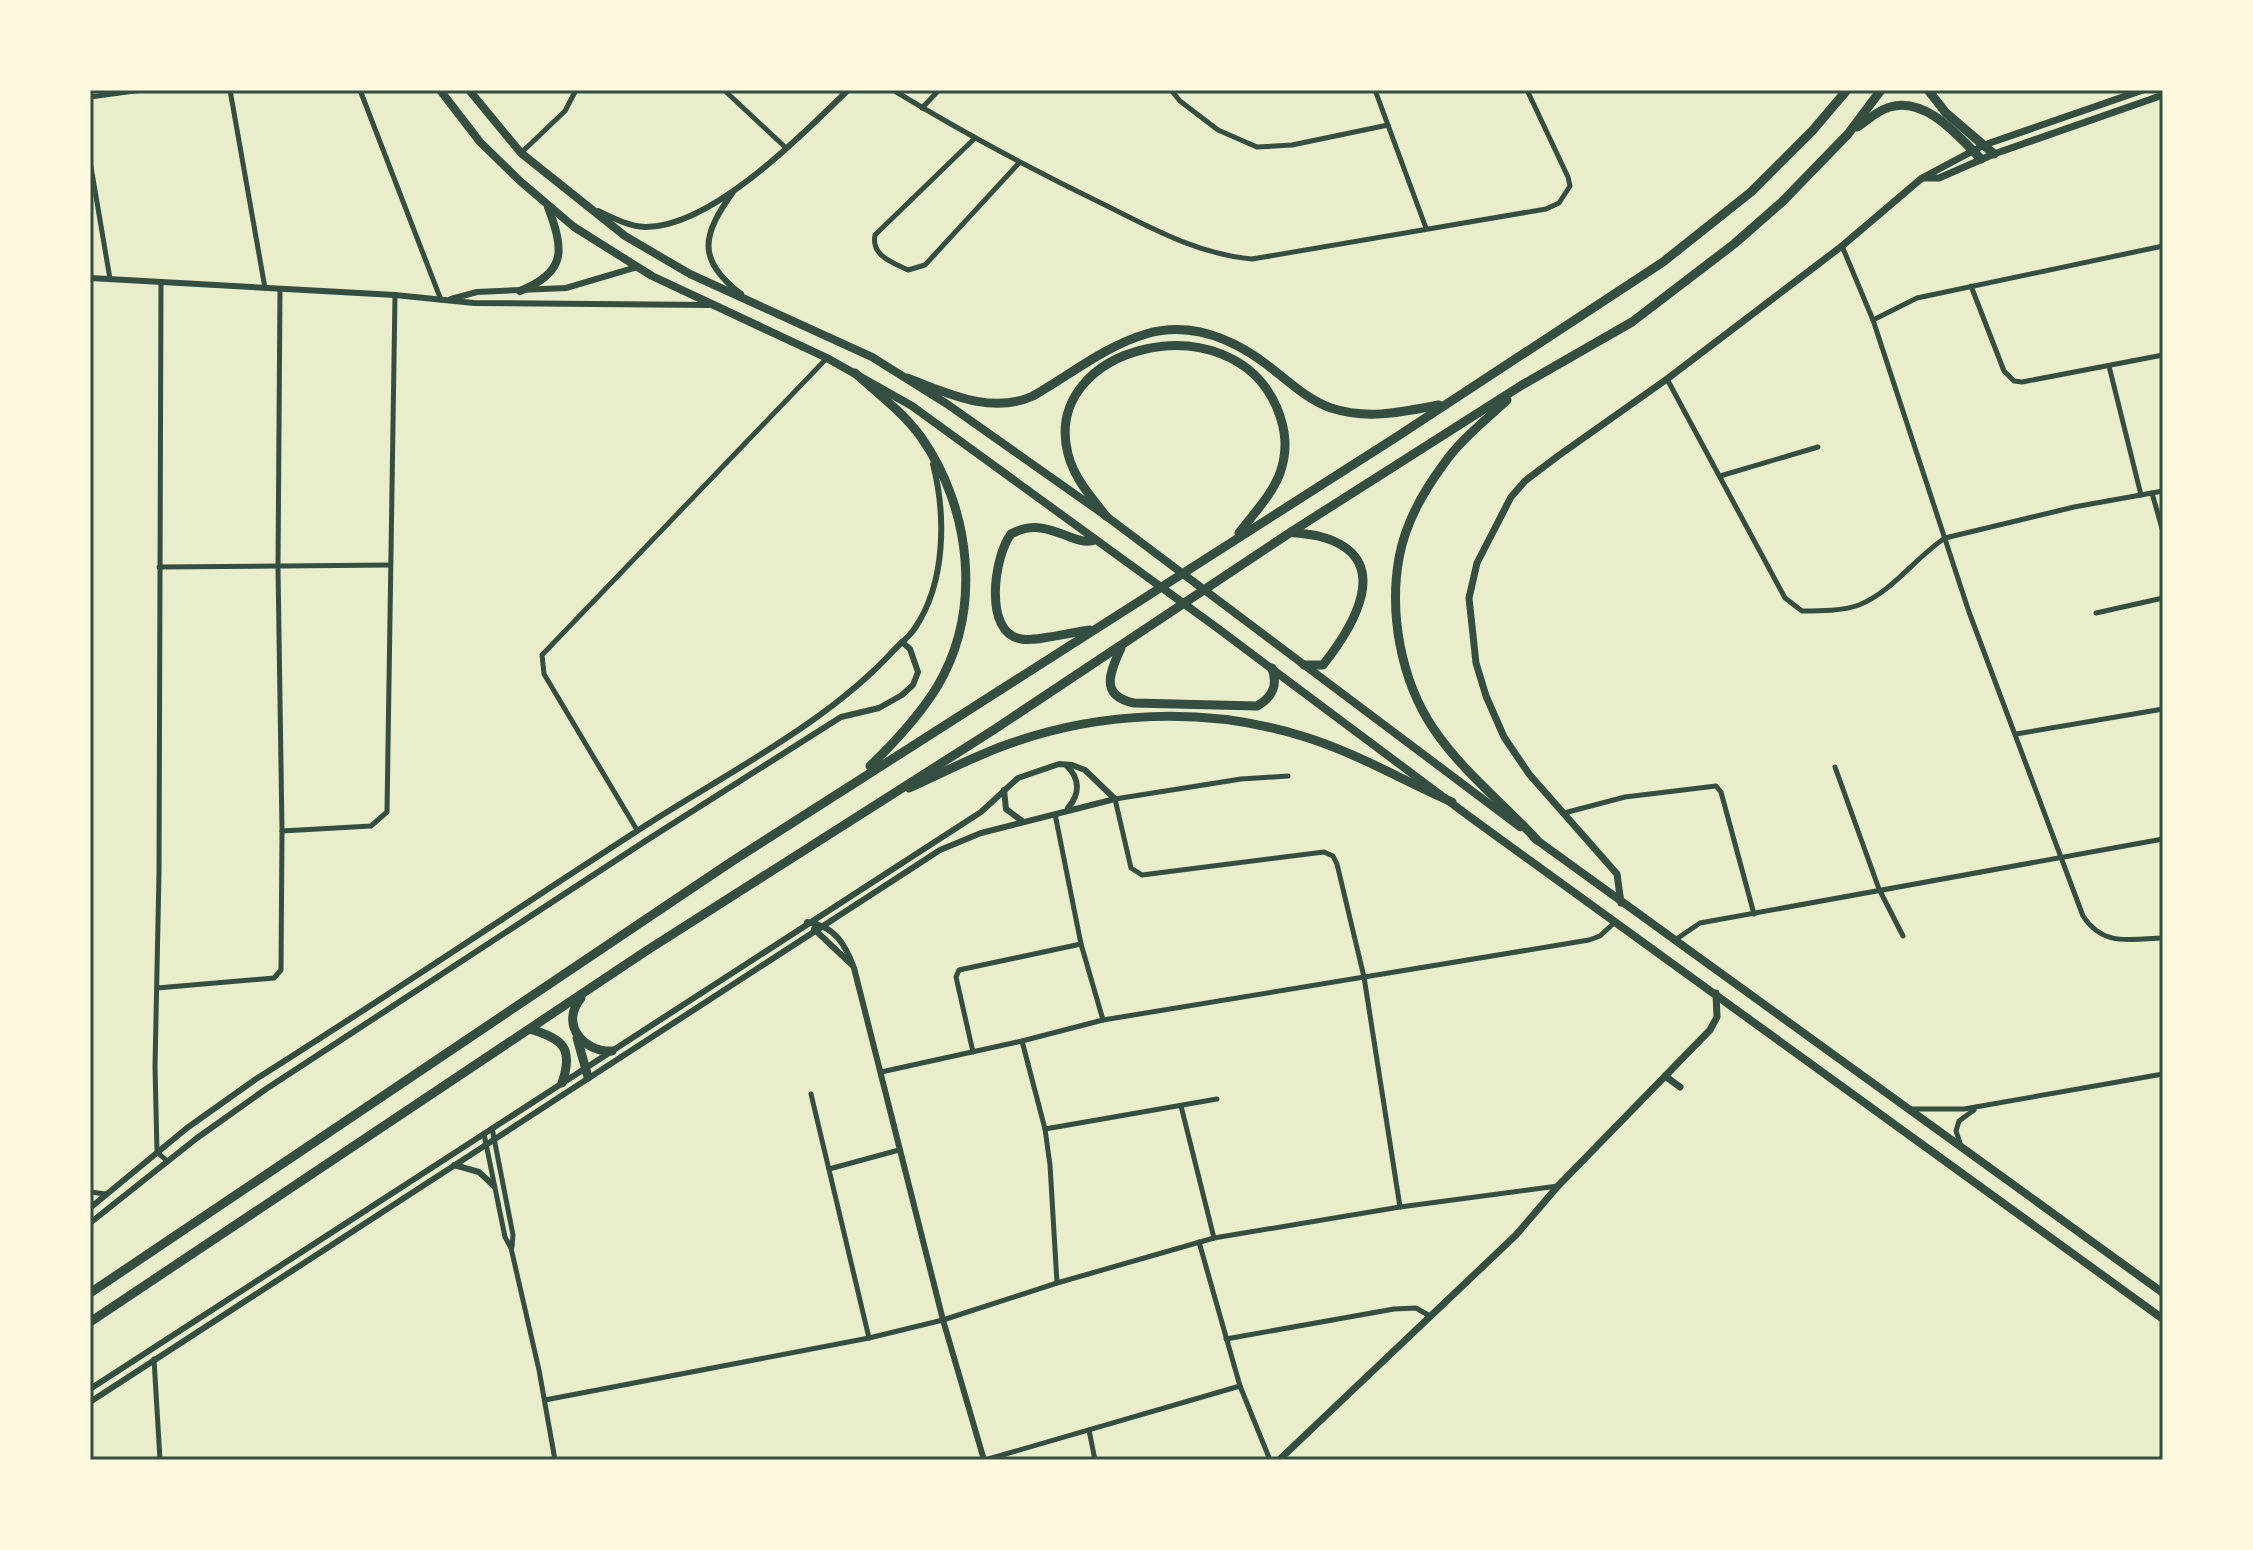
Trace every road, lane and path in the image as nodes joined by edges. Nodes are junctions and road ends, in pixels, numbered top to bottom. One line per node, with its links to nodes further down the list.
1 (142, 90): 19 (street)
2 (230, 90): 45 (street)
3 (360, 90): 49 (street)
4 (469, 90): 27 (highway)
5 (576, 90): 27 (street)
6 (724, 90): 25 (street)
7 (848, 90): 25 (street)
8 (893, 90): 20 (street)
9 (939, 90): 20 (street)
10 (1171, 90): 21 (street)
11 (1375, 90): 21 (street)
12 (1527, 90): 36 (street)
13 (1847, 90): 60 (highway)
14 (1881, 90): 22 (highway)
15 (1928, 90): 24 (highway)
16 (2143, 90): 24 (main road)
17 (442, 92): 35 (highway)
18 (2163, 95): 28 (main road)
19 (90, 97)
20 (922, 108): 23 (street)
21 (1388, 125): 36 (street)
22 (1848, 134): 26 (highway); 59 (highway)
23 (974, 139): 31 (street); 31 (street)
24 (1984, 145): 26 (main road); 28 (highway)
25 (785, 147): 33 (street)
26 (1972, 150): 29 (highway); 32 (main road)
27 (521, 153): 34 (highway)
28 (1994, 154): 29 (main road)
29 (1981, 159): 32 (main road)
30 (90, 161): 42 (street)
31 (1019, 163): 36 (street)
32 (1922, 178): 37 (main road)
33 (736, 189): 34 (street); 50 (street)
34 (584, 205): 39 (highway)
35 (548, 207): 40 (highway); 47 (highway)
36 (1426, 228)
37 (1842, 246): 52 (street); 58 (main road)
38 (2163, 246): 44 (street)
39 (651, 253): 40 (highway); 50 (highway)
40 (637, 267): 47 (street); 51 (highway)
41 (90, 278): 42 (street)
42 (110, 279): 43 (street)
43 (161, 282): 45 (street); 74 (street)
44 (1971, 286): 52 (street); 55 (street)
45 (265, 288): 46 (street)
46 (280, 289): 48 (street); 75 (street)
47 (520, 291): 49 (street)
48 (395, 295): 49 (street); 73 (street)
49 (445, 300): 51 (street)
50 (750, 301): 57 (highway)
51 (709, 305): 54 (highway)
52 (1873, 320): 71 (street)
53 (2163, 355): 55 (street)
54 (827, 358): 56 (highway); 99 (street)
55 (2109, 366): 66 (street)
56 (855, 373): 62 (highway); 72 (highway)
57 (907, 378): 60 (highway); 67 (highway)
58 (1667, 379): 63 (street); 97 (main road)
59 (1522, 385): 68 (highway); 102 (highway)
60 (1443, 404): 70 (highway)
61 (1818, 447): 63 (street)
62 (930, 451): 79 (street); 90 (highway)
63 (1720, 476): 71 (street)
64 (2163, 491): 65 (street)
65 (2152, 493): 66 (street); 69 (street)
66 (2141, 495): 71 (street)
67 (1106, 516): 70 (highway); 81 (highway)
68 (1291, 532): 80 (highway); 81 (highway)
69 (2163, 532)
70 (1236, 537): 78 (highway)
71 (1945, 538): 84 (street)
72 (1095, 540): 78 (highway); 82 (highway)
73 (390, 565): 75 (street); 100 (street)
74 (159, 567): 75 (street); 117 (street)
75 (278, 568): 100 (street)
76 (2163, 598): 77 (street)
77 (2096, 613)
78 (1093, 630): 90 (highway)
79 (902, 642): 85 (street); 86 (street)
80 (1122, 646): 82 (highway); 94 (highway)
81 (1304, 665): 102 (highway)
82 (1272, 668): 93 (highway)
83 (2163, 709): 84 (street)
84 (2016, 734): 103 (street)
85 (762, 752): 86 (street); 99 (street)
86 (771, 761): 145 (street)
87 (1065, 764): 91 (street); 92 (street); 95 (street)
88 (1835, 767): 104 (street)
89 (1288, 776): 92 (street)
90 (858, 778): 159 (highway)
91 (1004, 790): 98 (street); 108 (street)
92 (1115, 799): 95 (street); 116 (street)
93 (1452, 802): 94 (highway); 107 (highway)
94 (873, 804): 118 (highway)
95 (1066, 811): 96 (street)
96 (1055, 813): 98 (street); 114 (street)
97 (1564, 813): 105 (main road); 106 (street)
98 (1022, 821): 109 (street)
99 (637, 830): 144 (street)
100 (282, 831): 117 (street)
101 (2163, 839): 103 (street)
102 (1537, 840): 105 (highway)
103 (2063, 858): 104 (street); 112 (street)
104 (1879, 889): 106 (street); 111 (street)
105 (1621, 903): 113 (highway)
106 (1754, 914): 113 (street)
107 (1616, 921): 116 (street); 119 (highway)
108 (807, 922): 109 (street); 110 (street); 124 (street)
109 (823, 926): 110 (street); 115 (street)
110 (816, 931): 115 (street); 127 (street)
111 (1903, 936)
112 (2163, 938)
113 (1675, 940): 135 (highway)
114 (1081, 944): 120 (street); 125 (street)
115 (854, 968): 126 (street)
116 (1364, 977): 120 (street); 152 (street)
117 (157, 988): 144 (street)
118 (587, 991): 121 (highway); 122 (highway)
119 (1716, 993): 129 (main road); 162 (highway)
120 (1103, 1020): 123 (street)
121 (530, 1029): 130 (highway); 164 (highway)
122 (576, 1034): 124 (highway); 127 (highway)
123 (1022, 1041): 125 (street); 138 (street)
124 (612, 1051): 127 (street)
125 (973, 1052): 126 (street)
126 (881, 1072): 143 (street)
127 (586, 1073): 130 (street); 140 (street)
128 (2163, 1074): 136 (street)
129 (1665, 1076): 131 (main road); 149 (main road)
130 (562, 1083): 137 (street)
131 (1680, 1087)
132 (811, 1094): 147 (street)
133 (1217, 1099): 134 (street)
134 (1181, 1106): 138 (street); 155 (street)
135 (1910, 1108): 136 (street); 142 (highway)
136 (1978, 1108): 142 (street)
137 (492, 1128): 139 (street); 140 (street)
138 (1045, 1129): 158 (street)
139 (484, 1134): 141 (street); 169 (street)
140 (494, 1138): 141 (street); 157 (street)
141 (486, 1143): 146 (street); 148 (street)
142 (1960, 1144): 160 (highway)
143 (899, 1150): 147 (street); 163 (street)
144 (157, 1152): 145 (street); 151 (street)
145 (167, 1161): 154 (street)
146 (454, 1165): 148 (street); 167 (street)
147 (829, 1169): 165 (street)
148 (494, 1186): 157 (street)
149 (1558, 1186): 152 (street); 161 (main road)
150 (90, 1192): 151 (street)
151 (107, 1195): 153 (street)
152 (1400, 1207): 155 (street)
153 (90, 1208)
154 (90, 1223)
155 (1214, 1238): 156 (street)
156 (1199, 1242): 158 (street); 166 (street)
157 (511, 1248): 170 (street)
158 (1057, 1283): 163 (street)
159 (90, 1293)
160 (2163, 1293)
161 (1430, 1316): 166 (street); 178 (main road)
162 (2163, 1319)
163 (943, 1320): 165 (street); 175 (street)
164 (90, 1322)
165 (869, 1338): 170 (street)
166 (1226, 1339): 168 (street)
167 (154, 1359): 171 (street); 173 (street)
168 (1240, 1386): 172 (street); 177 (street)
169 (90, 1389)
170 (545, 1400): 174 (street)
171 (90, 1402)
172 (1089, 1430): 175 (street); 176 (street)
173 (160, 1460)
174 (555, 1460)
175 (984, 1460)
176 (1095, 1460)
177 (1270, 1460)
178 (1279, 1460)

